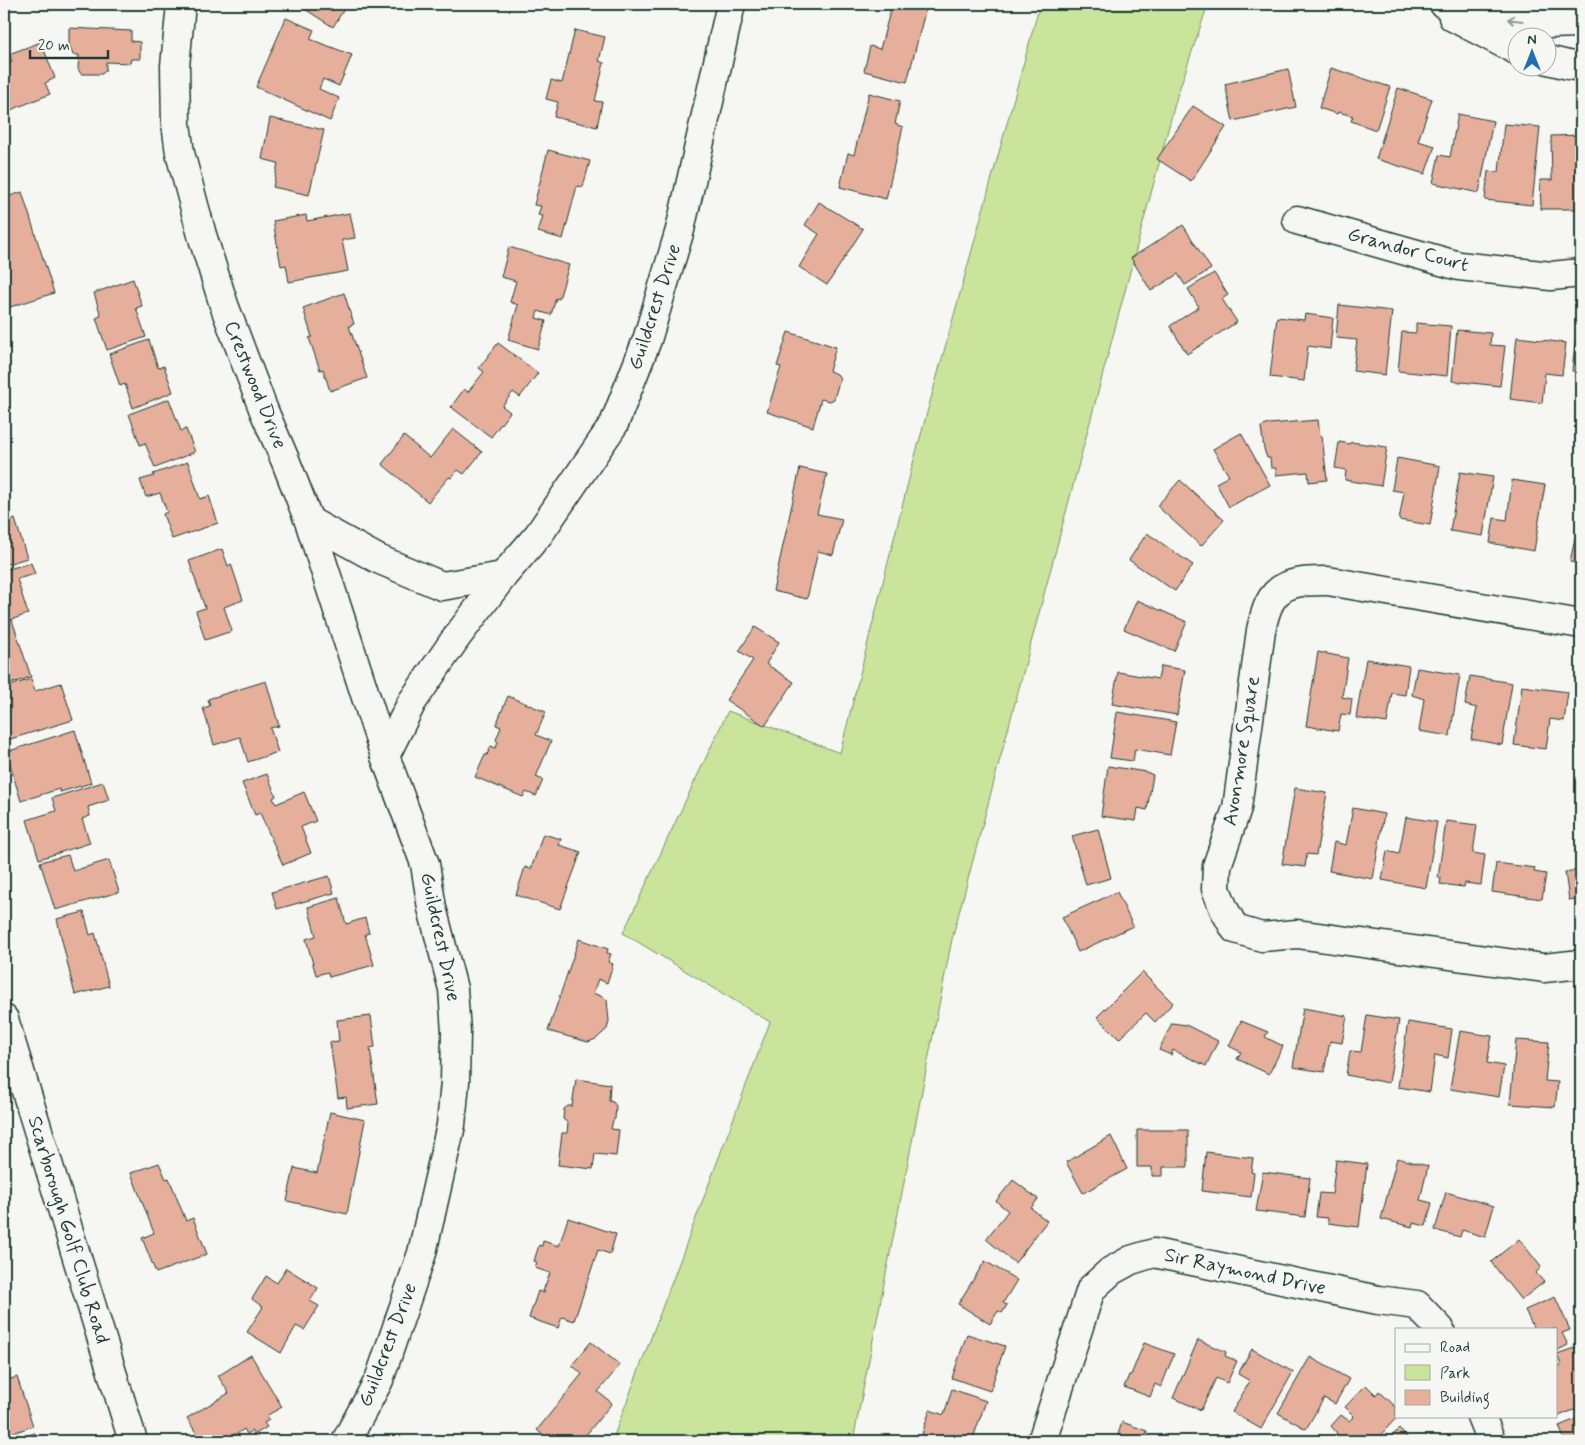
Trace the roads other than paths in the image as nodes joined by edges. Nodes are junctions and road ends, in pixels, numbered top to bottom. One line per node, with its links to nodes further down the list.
1 (181, 4): 11 (street, Crestwood Drive)
2 (731, 4): 12 (street, Guildcrest Drive)
3 (1430, 4): 6 (street)
4 (1444, 4): 5 (street, one-way to 4)
5 (1581, 23)
6 (1508, 47)
7 (1558, 62): 8 (street)
8 (1581, 66)
9 (1297, 220): 10 (street, Grandor Court)
10 (1581, 274)
11 (308, 520): 12 (street); 14 (street, Crestwood Drive)
12 (502, 576): 14 (street, Guildcrest Drive)
13 (1581, 624): 15 (street, Avonmore Square)
14 (385, 756): 20 (street, Guildcrest Drive)
15 (1581, 964)
16 (4, 1019): 19 (street, Scarborough Golf Club Road)
17 (1439, 1328): 21 (street, Sir Raymond Drive)
18 (1482, 1418): 22 (street)
19 (133, 1441)
20 (346, 1441)
21 (1042, 1441)
22 (1491, 1441)

